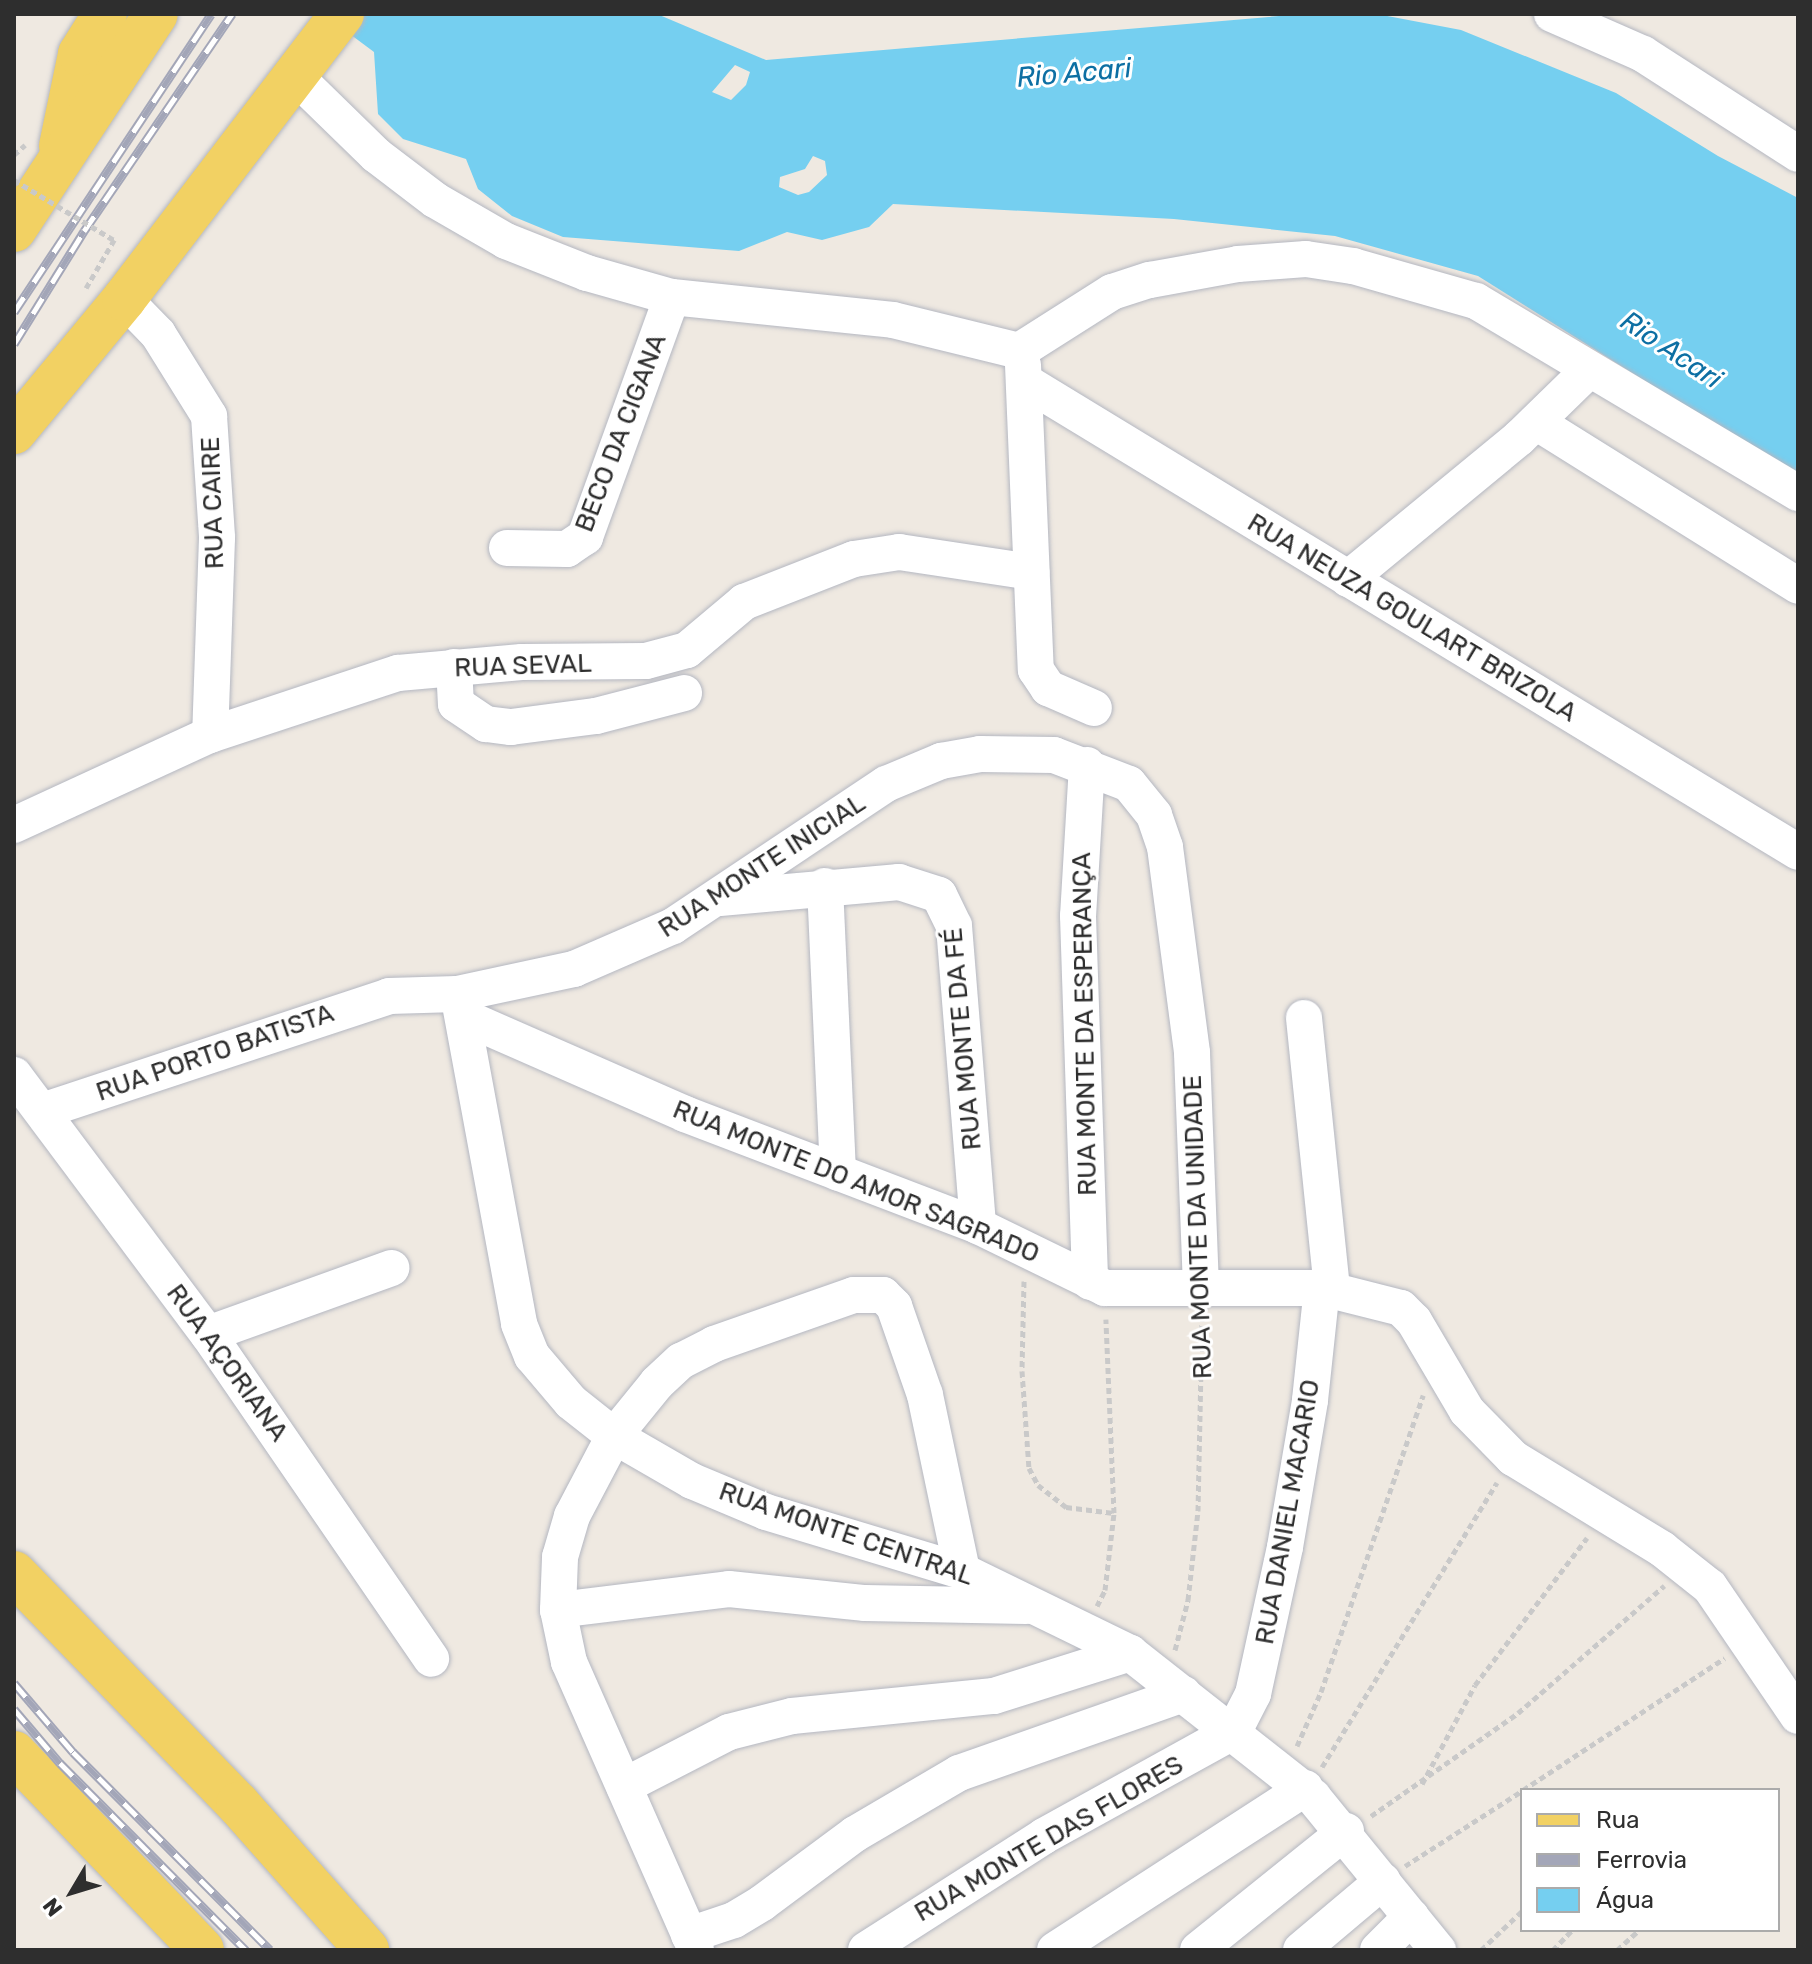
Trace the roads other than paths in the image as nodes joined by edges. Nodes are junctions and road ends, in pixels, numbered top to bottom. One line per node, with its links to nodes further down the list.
1 (105, 14): 7 (main road)
2 (156, 14): 7 (main road)
3 (342, 14): 5 (main road)
4 (1552, 14): 6 (street)
5 (306, 65): 9 (street, RUA NEUZA GOULART BRIZOLA); 10 (main road)
6 (1798, 154)
7 (57, 168): 8 (main road)
8 (14, 230)
9 (672, 297): 11 (street, RUA NEUZA GOULART BRIZOLA); 16 (street, BECO DA CIGANA)
10 (124, 299): 14 (main road); 23 (street, RUA CAIRE)
11 (1023, 367): 12 (street); 17 (street); 18 (street, RUA NEUZA GOULART BRIZOLA)
12 (1589, 370): 13 (street); 15 (street)
13 (1536, 422): 18 (street); 19 (street)
14 (14, 432)
15 (1798, 493)
16 (507, 548)
17 (1031, 572): 20 (street, RUA SEVAL); 22 (street)
18 (1348, 579): 27 (street, RUA NEUZA GOULART BRIZOLA)
19 (1798, 586)
20 (454, 667): 21 (street); 23 (street, RUA SEVAL)
21 (684, 693)
22 (1094, 708)
23 (210, 735): 26 (street, RUA SEVAL)
24 (1087, 765): 25 (street, RUA MONTE INICIAL); 29 (street, RUA MONTE INICIAL); 38 (street, RUA MONTE DA ESPERANÇA)
25 (1129, 784): 40 (street, RUA MONTE DA UNIDADE)
26 (14, 825)
27 (1798, 852)
28 (825, 886): 29 (street, RUA MONTE DA FÉ); 35 (street); 36 (street, RUA MONTE DA FÉ)
29 (711, 900): 31 (street, RUA MONTE INICIAL)
30 (389, 996): 31 (street, RUA MONTE INICIAL); 34 (street, RUA PORTO BATISTA)
31 (460, 1005): 35 (street, RUA MONTE DO AMOR SAGRADO); 42 (street, RUA MONTE CENTRAL)
32 (1304, 1018): 39 (street, RUA DANIEL MACARIO)
33 (14, 1075): 34 (street, RUA AÇORIANA)
34 (42, 1111): 41 (street, RUA AÇORIANA)
35 (838, 1173): 36 (street, RUA MONTE DO AMOR SAGRADO)
36 (978, 1226): 38 (street, RUA MONTE DO AMOR SAGRADO)
37 (391, 1268): 41 (street)
38 (1098, 1285): 40 (street, RUA MONTE DO AMOR SAGRADO)
39 (1327, 1289): 40 (street, RUA MONTE DO AMOR SAGRADO); 50 (street, RUA MONTE DO AMOR SAGRADO); 51 (street, RUA DANIEL MACARIO)
40 (1201, 1290)
41 (208, 1334): 48 (street, RUA AÇORIANA)
42 (614, 1436): 43 (street, RUA MONTE CENTRAL); 43 (street); 46 (street)
43 (962, 1571): 45 (street, RUA MONTE CENTRAL)
44 (14, 1573): 61 (main road)
45 (1037, 1606): 46 (street); 47 (street, RUA MONTE CENTRAL)
46 (558, 1610): 54 (street)
47 (1130, 1653): 49 (street, RUA MONTE CENTRAL); 54 (street)
48 (431, 1659)
49 (1176, 1686): 51 (street, RUA MONTE CENTRAL); 58 (street)
50 (1798, 1716)
51 (1234, 1731): 53 (street, RUA MONTE CENTRAL); 62 (street, RUA MONTE DAS FLORES)
52 (14, 1753): 60 (main road)
53 (1294, 1779): 55 (street, RUA MONTE CENTRAL); 63 (street)
54 (624, 1786): 58 (street)
55 (1346, 1831): 56 (street, RUA MONTE CENTRAL); 64 (street)
56 (1383, 1881): 57 (street, RUA MONTE CENTRAL); 65 (street)
57 (1411, 1917): 59 (street, RUA MONTE CENTRAL); 66 (street)
58 (692, 1942)
59 (1433, 1948)
60 (202, 1950)
61 (367, 1950)
62 (866, 1950)
63 (1055, 1950)
64 (1198, 1950)
65 (1301, 1950)
66 (1378, 1950)

